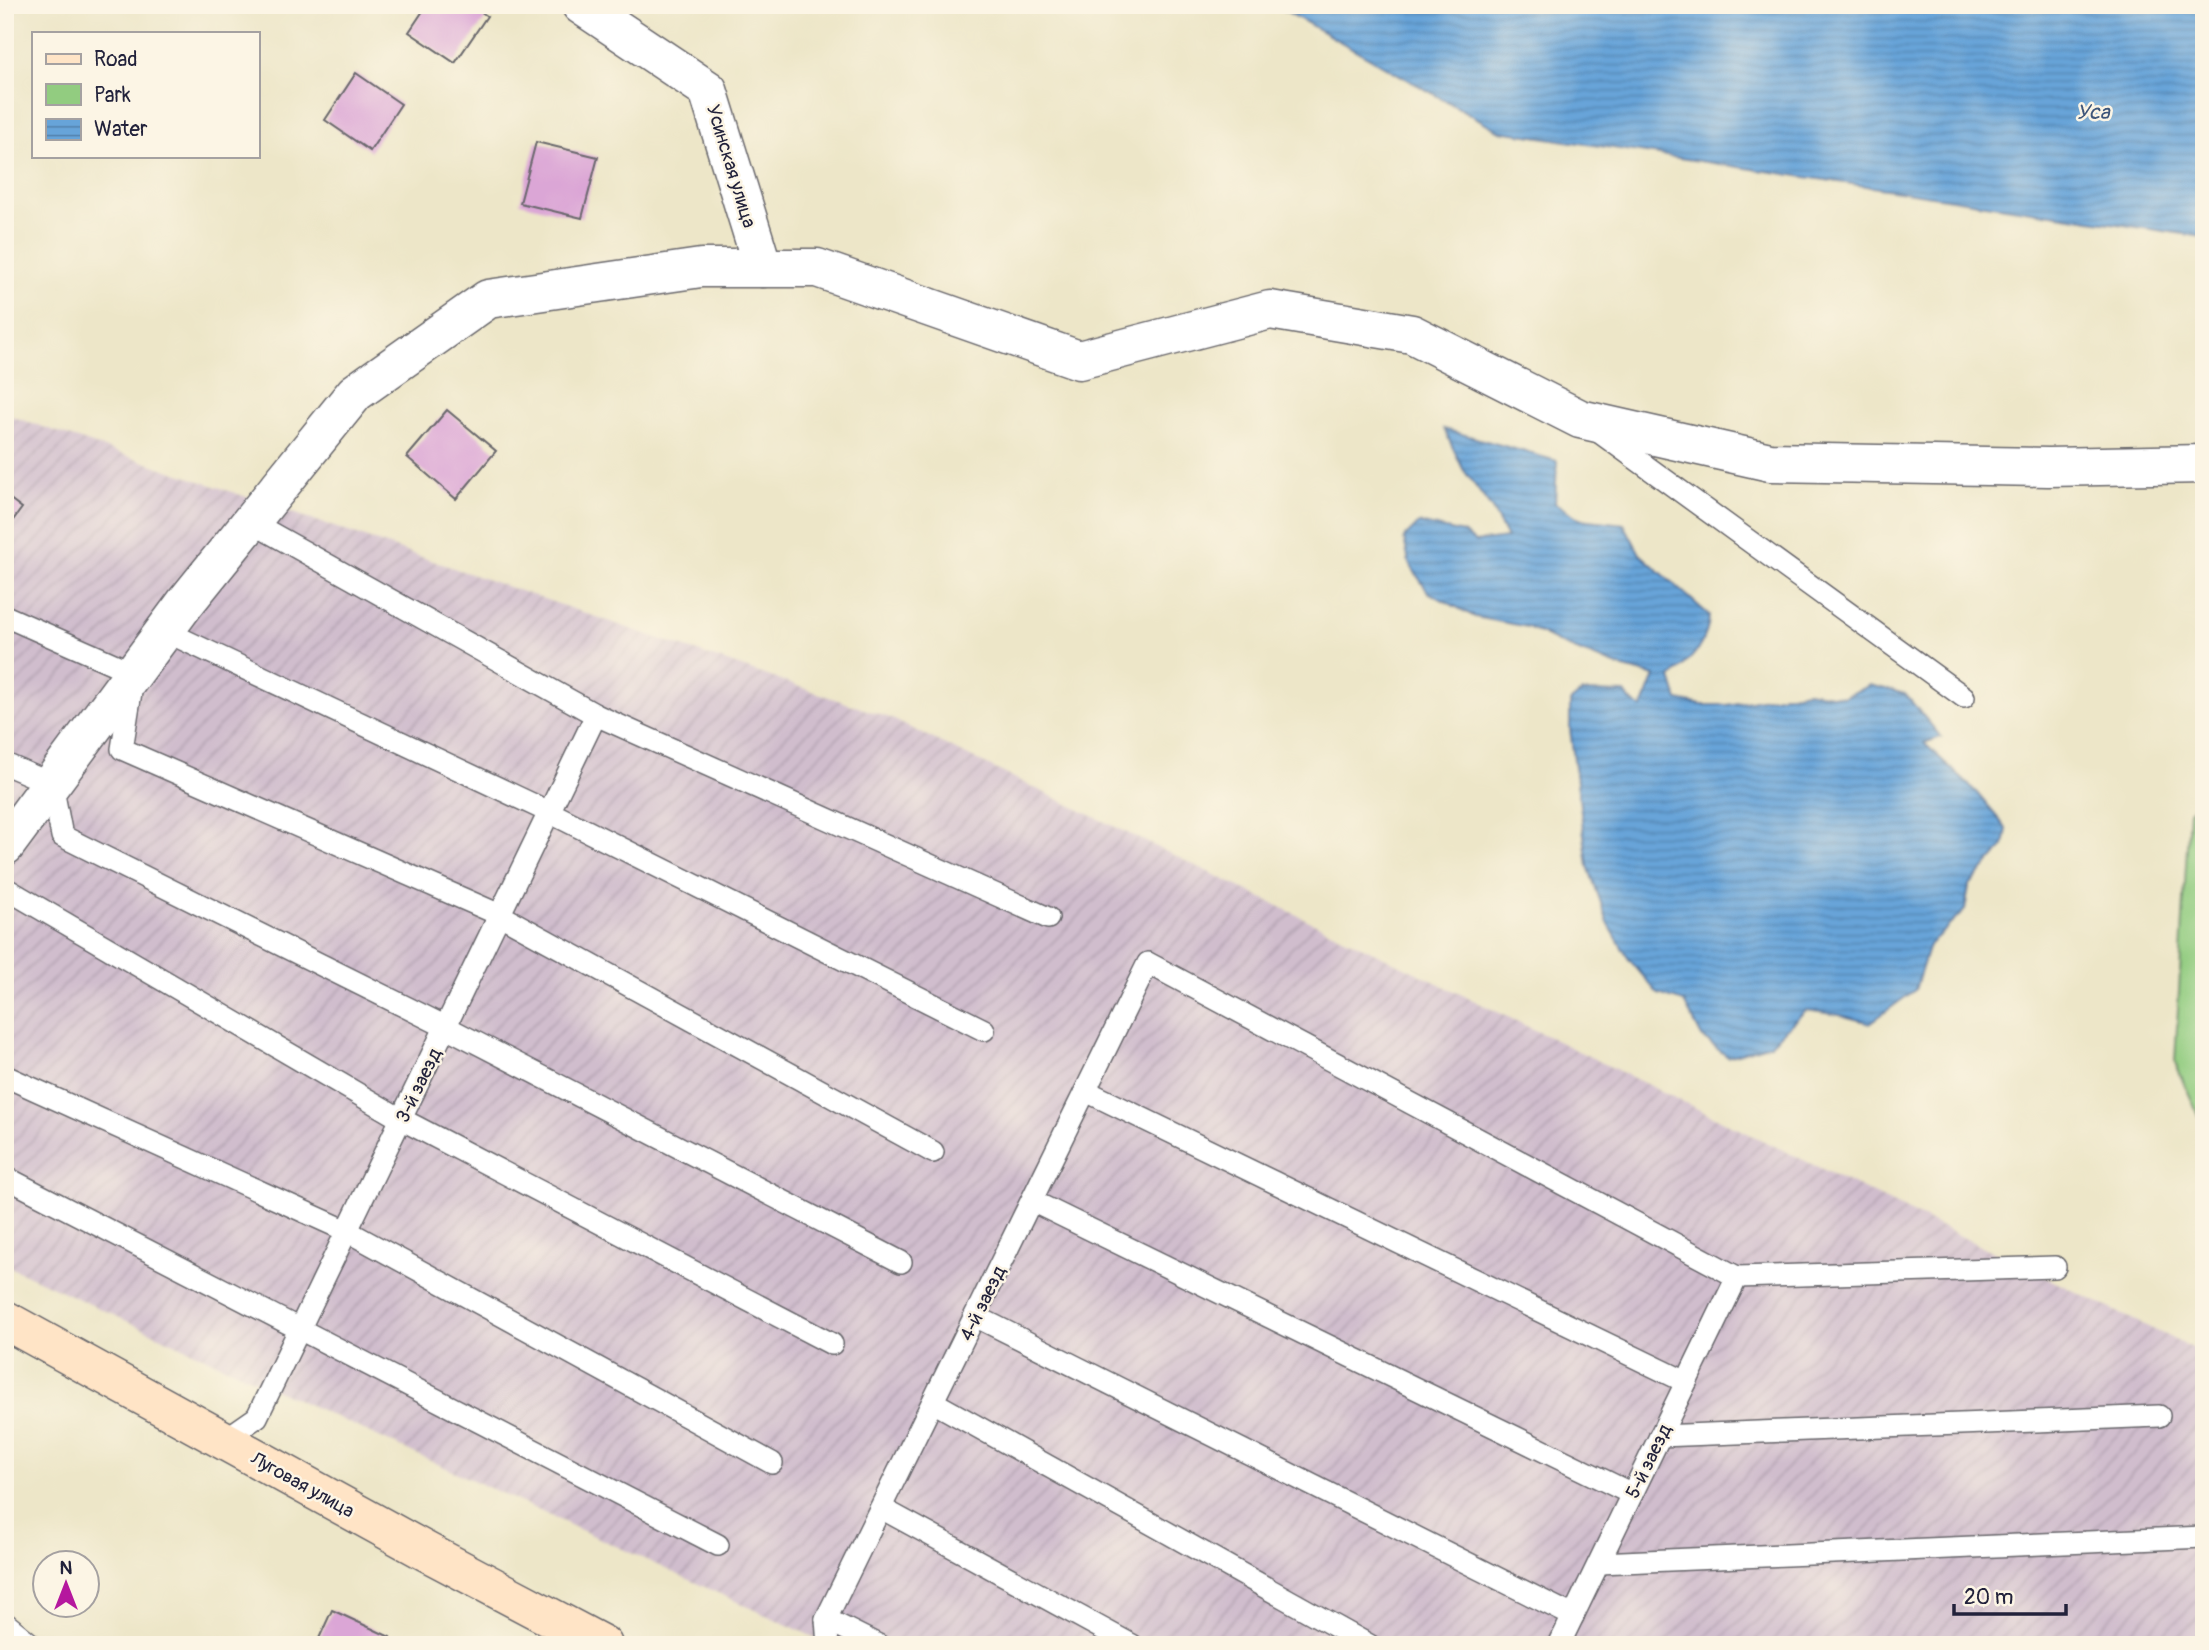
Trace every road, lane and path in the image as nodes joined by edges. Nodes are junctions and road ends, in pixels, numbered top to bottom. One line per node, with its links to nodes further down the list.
1 (581, 5): 2 (street, Усинская улица)
2 (763, 268): 3 (street); 5 (street)
3 (1580, 419): 4 (street); 9 (lane)
4 (2204, 464)
5 (251, 522): 7 (street); 10 (lane)
6 (5, 616): 8 (lane)
7 (165, 631): 8 (street); 13 (lane)
8 (134, 673): 12 (street); 16 (lane)
9 (1964, 697)
10 (596, 715): 13 (lane, 3-й заезд); 17 (lane)
11 (5, 764): 12 (lane)
12 (52, 784): 14 (street); 18 (lane)
13 (549, 813): 16 (lane, 3-й заезд); 19 (lane)
14 (5, 846)
15 (5, 888): 22 (lane)
16 (500, 915): 18 (lane, 3-й заезд); 23 (lane)
17 (1048, 918)
18 (446, 1027): 22 (lane, 3-й заезд); 27 (lane)
19 (984, 1030)
20 (5, 1076): 26 (lane)
21 (1086, 1091): 25 (lane, 4-й заезд); 29 (lane, 4-й заезд); 34 (lane)
22 (401, 1119): 26 (lane, 3-й заезд); 33 (lane)
23 (933, 1152)
24 (5, 1177): 32 (lane)
25 (1032, 1201): 30 (lane, 4-й заезд); 40 (lane)
26 (347, 1231): 32 (lane, 3-й заезд); 39 (lane)
27 (901, 1262)
28 (2055, 1267): 29 (lane)
29 (1737, 1277): 34 (lane, 5-й заезд)
30 (975, 1316): 35 (lane, 4-й заезд); 45 (lane)
31 (5, 1320): 38 (main road, Луговая улица)
32 (300, 1330): 38 (lane, 3-й заезд); 43 (lane)
33 (832, 1344)
34 (1686, 1382): 37 (lane, 5-й заезд)
35 (933, 1402): 41 (lane, 4-й заезд); 53 (lane)
36 (2159, 1416): 37 (lane)
37 (1660, 1436): 40 (lane, 5-й заезд)
38 (224, 1440): 49 (main road, Луговая улица)
39 (772, 1463)
40 (1632, 1494): 44 (lane, 5-й заезд)
41 (881, 1508): 46 (lane, 4-й заезд); 52 (lane)
42 (2204, 1537): 44 (lane)
43 (718, 1545)
44 (1599, 1563): 45 (lane, 5-й заезд)
45 (1573, 1616): 54 (lane, 5-й заезд)
46 (826, 1619): 50 (lane); 51 (lane)
47 (5, 1623): 48 (lane)
48 (32, 1645)
49 (603, 1645)
50 (828, 1645)
51 (878, 1645)
52 (1132, 1645)
53 (1369, 1645)
54 (1559, 1645)

